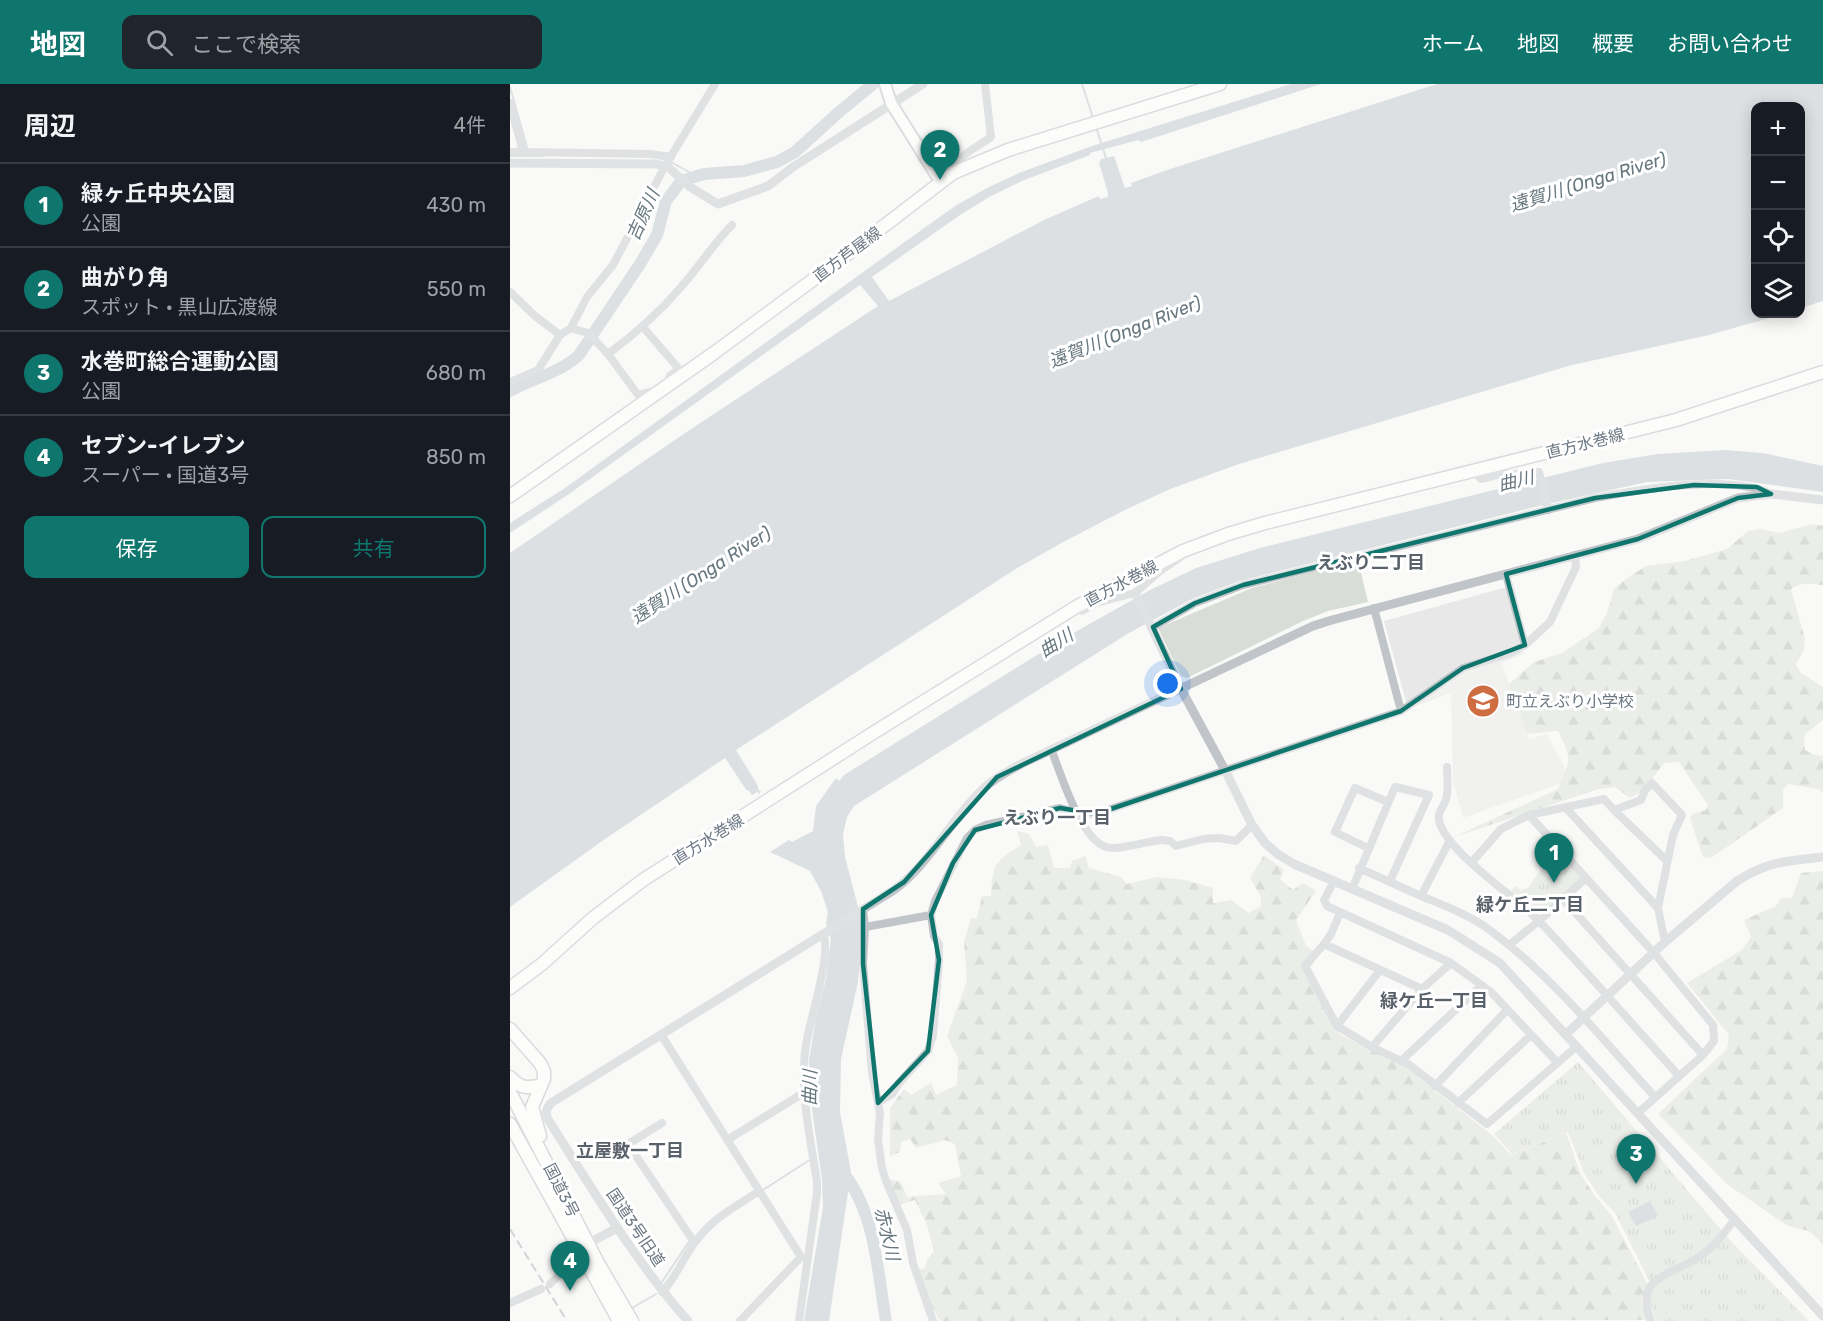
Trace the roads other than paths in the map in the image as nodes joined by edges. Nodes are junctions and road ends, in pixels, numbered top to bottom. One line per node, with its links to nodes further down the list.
1 (715, 84): 9 (street)
2 (922, 84): 5 (street)
3 (985, 84): 12 (street)
4 (1220, 84): 12 (main road, 直方芦屋線)
5 (888, 94): 11 (street); 13 (main road)
6 (510, 103): 8 (street)
7 (510, 152): 8 (street)
8 (524, 152): 9 (street)
9 (671, 157): 11 (street)
10 (510, 163): 11 (street)
11 (666, 167): 17 (street)
12 (953, 173): 13 (main road, 直方芦屋線)
13 (940, 181): 22 (main road, 直方芦屋線)
14 (732, 225): 16 (street)
15 (510, 292): 18 (street)
16 (643, 327): 19 (street); 22 (street)
17 (571, 328): 18 (street); 19 (street)
18 (560, 335): 21 (street)
19 (608, 354): 22 (street)
20 (1823, 372): 23 (main road, 直方水巻線)
21 (510, 382)
22 (663, 390): 25 (main road, 直方芦屋線)
23 (1473, 471): 27 (street); 28 (main road, 直方水巻線)
24 (1771, 494): 26 (street); 27 (street); 29 (street)
25 (510, 496)
26 (1823, 500)
27 (1548, 510): 34 (street)
28 (1183, 551): 31 (street); 32 (main road, 直方水巻線)
29 (1575, 555): 30 (street); 35 (street)
30 (1506, 574): 33 (street); 35 (street)
31 (1135, 593): 32 (street); 34 (street)
32 (1076, 607): 74 (main road, 直方水巻線)
33 (1374, 608): 36 (street); 37 (street)
34 (1152, 626): 36 (street)
35 (1525, 645): 37 (street)
36 (1181, 689): 38 (street); 40 (street)
37 (1401, 711): 40 (street)
38 (1051, 749): 44 (street); 60 (street)
39 (1447, 767): 47 (street)
40 (1226, 772): 44 (street); 46 (street)
41 (1388, 802): 48 (street); 48 (street); 55 (street)
42 (1565, 807): 43 (street); 45 (street); 59 (street)
43 (1614, 810): 50 (street); 50 (street)
44 (1077, 813): 46 (street); 62 (street)
45 (1529, 815): 51 (street); 53 (street)
46 (1252, 825): 54 (street)
47 (1450, 840): 51 (street); 57 (street)
48 (1368, 848): 52 (street)
49 (1823, 857): 66 (street)
50 (1667, 861): 59 (street)
51 (1472, 862): 63 (street)
52 (1359, 868): 55 (street); 56 (street)
53 (1586, 878): 58 (street); 69 (street)
54 (1334, 881): 56 (street); 61 (street)
55 (1390, 881): 57 (street)
56 (1352, 889): 81 (street)
57 (1421, 896): 68 (street)
58 (1563, 899): 63 (street); 72 (street)
59 (1658, 908): 66 (street)
60 (861, 910): 64 (street); 65 (street)
61 (1340, 913): 67 (street); 70 (street)
62 (931, 915): 64 (street); 97 (street)
63 (1539, 921): 68 (street); 76 (street)
64 (865, 927): 97 (street)
65 (824, 933): 83 (street); 94 (street)
66 (1665, 942): 69 (street)
67 (1324, 944): 71 (street); 79 (street)
68 (1509, 945): 78 (street)
69 (1654, 953): 72 (street); 86 (street)
70 (1450, 963): 73 (street); 75 (street)
71 (1380, 970): 75 (street); 79 (street)
72 (1631, 974): 76 (street); 86 (street)
73 (1482, 985): 77 (street); 87 (street)
74 (510, 988)
75 (1422, 989): 85 (street)
76 (1608, 997): 78 (street); 89 (street)
77 (1507, 1010): 82 (street); 92 (street)
78 (1583, 1018): 81 (street); 95 (street)
79 (1337, 1026): 85 (street)
80 (510, 1029): 91 (main road)
81 (1566, 1034): 84 (street)
82 (1531, 1035): 88 (street); 96 (street)
83 (662, 1036): 101 (street); 107 (street, 国道3号旧道)
84 (1577, 1046): 88 (street); 98 (street)
85 (1371, 1047): 87 (street)
86 (1703, 1055): 89 (street)
87 (1401, 1060): 92 (street)
88 (1557, 1062): 96 (street)
89 (1679, 1076): 95 (street)
90 (510, 1077): 91 (main road)
91 (541, 1085): 103 (main road)
92 (1435, 1086): 96 (street)
93 (510, 1092): 103 (main road, 国道3号)
94 (805, 1092): 101 (street); 119 (street)
95 (1655, 1097): 98 (street)
96 (1458, 1102)
97 (878, 1103): 120 (street)
98 (1638, 1113): 106 (street)
99 (662, 1123): 108 (street)
100 (510, 1124): 105 (main road, 国道3号)
101 (727, 1140): 104 (street)
102 (510, 1143): 105 (main road)
103 (550, 1166): 109 (main road, 国道3号)
104 (759, 1191): 108 (street); 118 (street)
105 (555, 1206): 109 (main road, 国道3号)
106 (1734, 1220): 114 (street); 121 (street)
107 (617, 1228): 109 (street); 112 (street, 国道3号旧道)
108 (694, 1242): 112 (street)
109 (585, 1248): 110 (street); 115 (main road, 国道3号); 116 (main road, 国道3号)
110 (550, 1284)
111 (541, 1289): 113 (street)
112 (662, 1292): 117 (street, 国道3号旧道)
113 (510, 1303)
114 (1823, 1316)
115 (619, 1321)
116 (632, 1321)
117 (688, 1321)
118 (740, 1321)
119 (799, 1321)
120 (933, 1321)
121 (1651, 1321)

